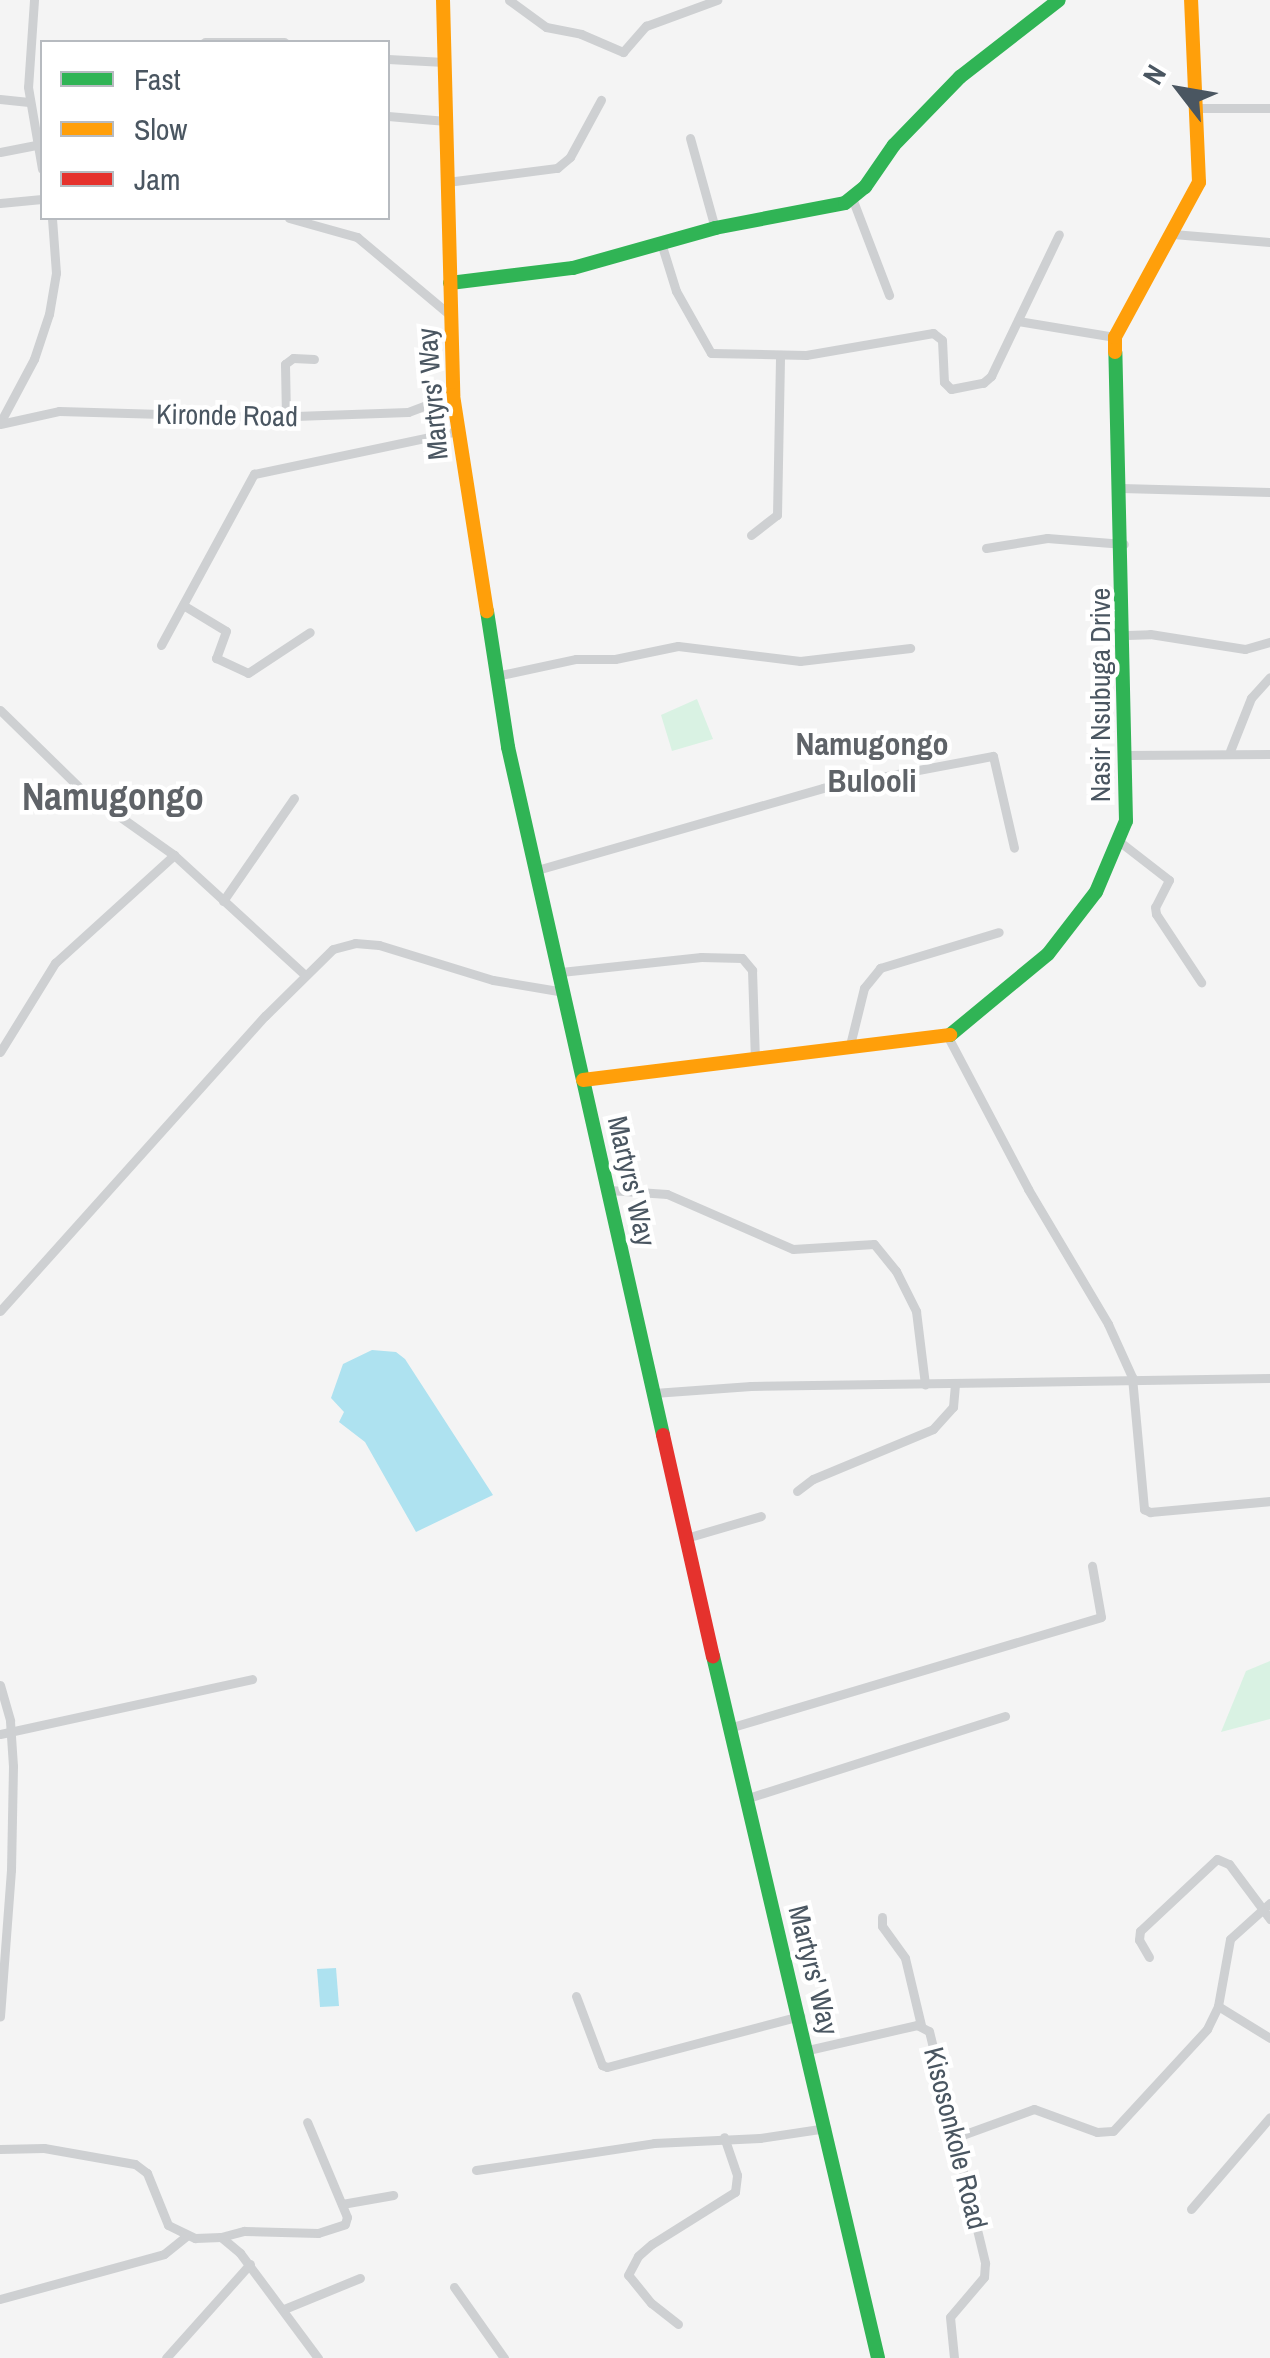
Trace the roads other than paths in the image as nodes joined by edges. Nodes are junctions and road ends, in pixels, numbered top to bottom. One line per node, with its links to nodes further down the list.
1 (34, 0): 11 (street)
2 (443, 0): 8 (main road, Martyrs' Way)
3 (510, 0): 4 (street)
4 (716, 0)
5 (1058, 0): 21 (main road)
6 (1191, 0): 12 (main road)
7 (390, 59): 8 (street)
8 (444, 62): 15 (main road, Martyrs' Way)
9 (0, 99): 11 (street)
10 (601, 100): 20 (street)
11 (30, 102): 17 (street)
12 (1198, 108): 13 (street); 28 (main road)
13 (1270, 108)
14 (390, 116): 15 (street)
15 (446, 121): 20 (main road, Martyrs' Way)
16 (690, 138): 26 (street)
17 (37, 145): 18 (street); 19 (street)
18 (0, 152)
19 (40, 159)
20 (447, 182): 31 (main road, Martyrs' Way)
21 (852, 198): 26 (main road); 32 (street)
22 (40, 199): 23 (street)
23 (0, 204)
24 (52, 220): 40 (street)
25 (296, 220): 33 (street)
26 (715, 228): 30 (main road)
27 (1059, 234): 34 (street)
28 (1173, 234): 29 (street); 35 (main road)
29 (1270, 242)
30 (662, 246): 31 (main road); 36 (street)
31 (450, 283): 33 (main road, Martyrs' Way)
32 (889, 294)
33 (450, 315): 38 (main road, Martyrs' Way)
34 (1018, 321): 35 (street); 36 (street)
35 (1114, 336): 42 (main road, Nasir Nsubuga Drive)
36 (780, 356): 44 (street)
37 (314, 358): 39 (street)
38 (453, 395): 39 (street, Kironde Road); 41 (main road, Martyrs' Way)
39 (286, 417): 40 (street, Kironde Road)
40 (0, 424)
41 (458, 431): 47 (street); 53 (main road, Martyrs' Way)
42 (1121, 488): 43 (street); 45 (main road, Nasir Nsubuga Drive)
43 (1270, 492)
44 (751, 535)
45 (1124, 544): 46 (street); 49 (main road, Nasir Nsubuga Drive)
46 (986, 548)
47 (182, 605): 48 (street); 51 (street)
48 (310, 632)
49 (1127, 636): 50 (street); 58 (main road, Nasir Nsubuga Drive)
50 (1270, 642)
51 (161, 646)
52 (910, 648): 53 (street)
53 (496, 676): 63 (main road, Martyrs' Way)
54 (1270, 677): 56 (street)
55 (0, 710): 62 (street)
56 (1230, 751): 57 (street); 58 (street)
57 (1270, 754)
58 (1128, 755): 60 (main road, Nasir Nsubuga Drive)
59 (294, 798): 64 (street)
60 (1120, 842): 68 (street); 70 (main road, Nasir Nsubuga Drive)
61 (1014, 848): 63 (street)
62 (174, 855): 64 (street); 72 (street)
63 (537, 870): 66 (main road, Martyrs' Way)
64 (223, 901): 67 (street)
65 (999, 932): 71 (street)
66 (562, 972): 69 (main road, Martyrs' Way); 73 (street)
67 (305, 974): 69 (street); 76 (street)
68 (1201, 982)
69 (564, 992): 74 (main road, Martyrs' Way)
70 (948, 1036): 71 (main road); 77 (street)
71 (848, 1050): 73 (main road)
72 (0, 1052)
73 (755, 1060): 74 (main road)
74 (584, 1080): 75 (main road, Martyrs' Way)
75 (609, 1190): 80 (street); 81 (main road, Martyrs' Way)
76 (0, 1312)
77 (1132, 1378): 78 (street); 79 (street); 83 (street)
78 (1270, 1378)
79 (954, 1382): 80 (street); 82 (street)
80 (925, 1384): 81 (street)
81 (654, 1393): 85 (main road, Martyrs' Way)
82 (797, 1491)
83 (1270, 1501)
84 (760, 1516): 85 (street)
85 (686, 1538): 90 (main road, Martyrs' Way)
86 (1092, 1566): 90 (street)
87 (252, 1679): 91 (street)
88 (0, 1685): 91 (street)
89 (1005, 1716): 92 (street)
90 (728, 1728): 92 (main road, Martyrs' Way)
91 (6, 1732): 100 (street)
92 (744, 1799): 99 (main road, Martyrs' Way)
93 (1266, 1906): 95 (street); 96 (street); 98 (street)
94 (882, 1917): 101 (street)
95 (1270, 1919)
96 (1150, 1957)
97 (576, 1996): 99 (street)
98 (1218, 2006): 102 (street); 109 (street)
99 (800, 2016): 103 (main road, Martyrs' Way)
100 (0, 2017)
101 (921, 2024): 103 (street, Kisosonkole Road); 109 (street, Kisosonkole Road)
102 (1270, 2038)
103 (808, 2050): 106 (main road, Martyrs' Way)
104 (1270, 2117): 114 (street)
105 (306, 2122): 113 (street)
106 (826, 2128): 108 (street); 126 (main road, Martyrs' Way)
107 (0, 2134): 110 (street)
108 (724, 2137): 111 (street); 122 (street)
109 (954, 2138): 127 (street, Kisosonkole Road)
110 (1, 2149): 115 (street)
111 (476, 2170)
112 (393, 2195): 113 (street)
113 (342, 2204): 116 (street)
114 (1191, 2209)
115 (186, 2236): 116 (street); 120 (street)
116 (221, 2237): 117 (street)
117 (250, 2264): 121 (street); 123 (street)
118 (360, 2278): 121 (street)
119 (454, 2287): 125 (street)
120 (0, 2299)
121 (284, 2309): 124 (street)
122 (678, 2324)
123 (166, 2358)
124 (318, 2358)
125 (504, 2358)
126 (878, 2358)
127 (954, 2358)

